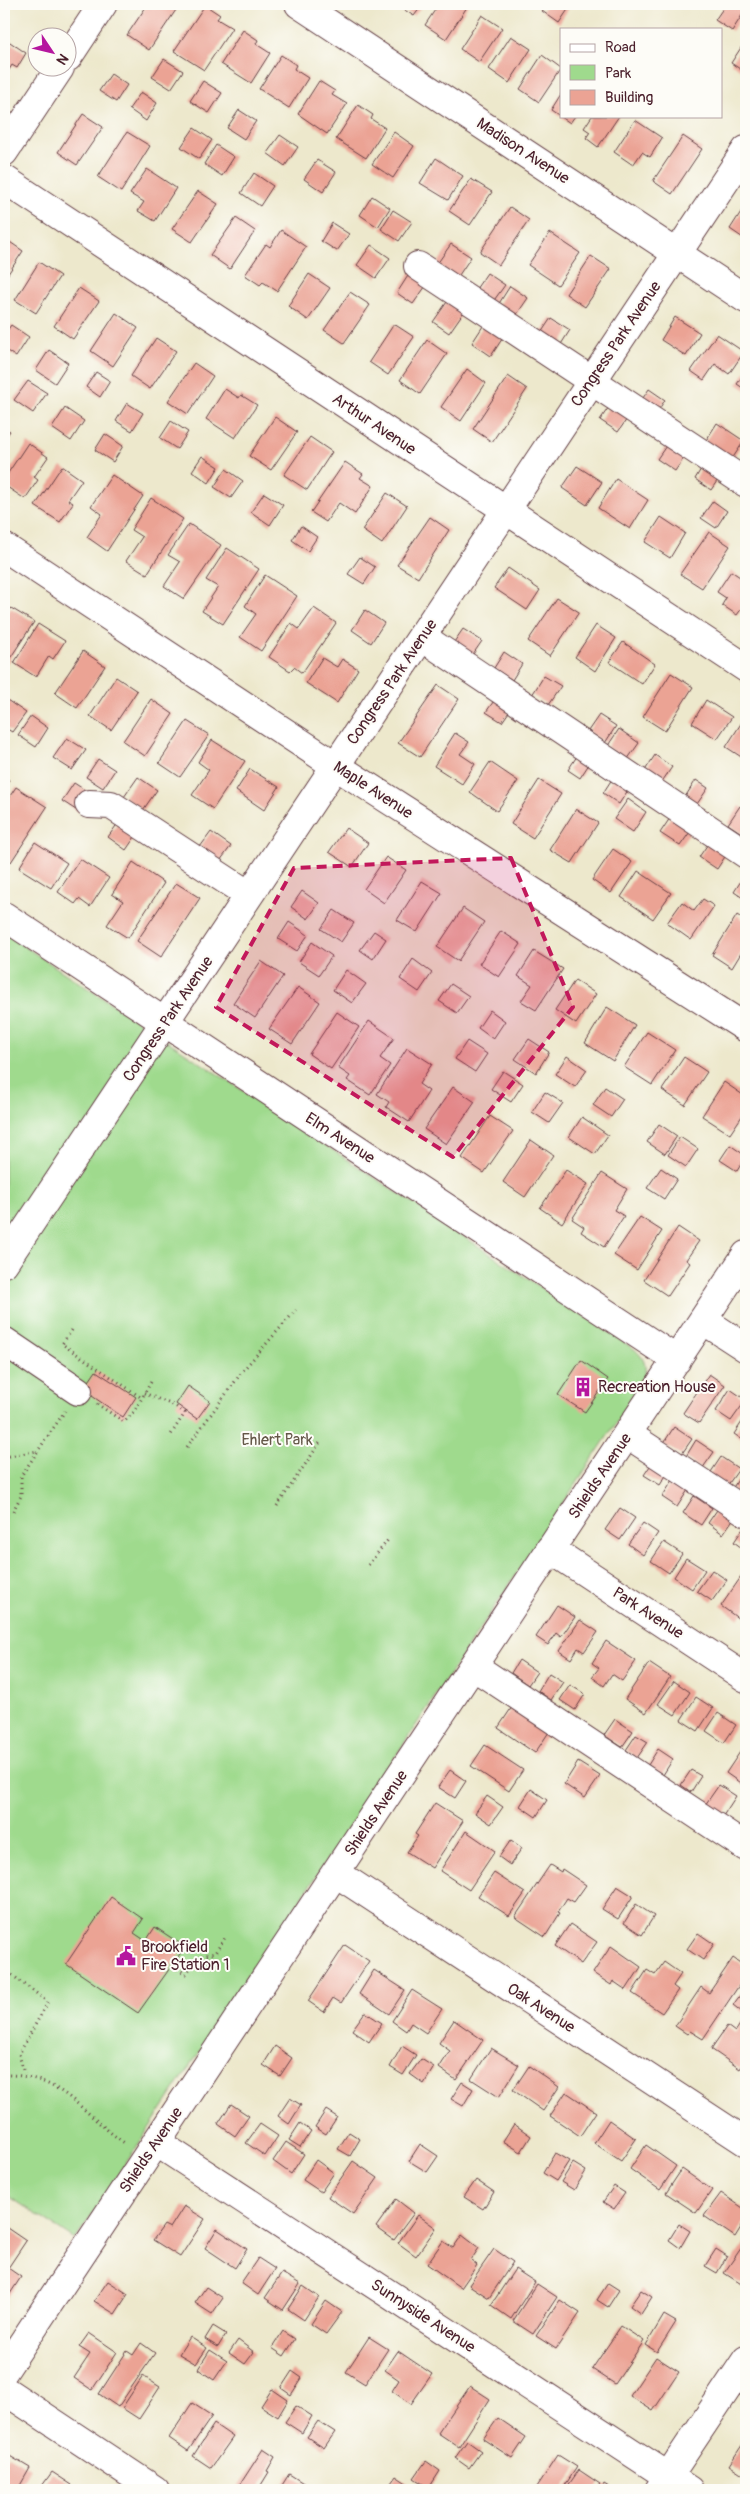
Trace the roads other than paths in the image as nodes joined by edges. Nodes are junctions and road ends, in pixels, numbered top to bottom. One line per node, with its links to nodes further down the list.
1 (103, 4): 3 (street)
2 (298, 4): 8 (street, Madison Avenue)
3 (78, 42)
4 (53, 78): 6 (street)
5 (746, 150): 8 (street, Congress Park Avenue)
6 (4, 152)
7 (4, 179): 13 (street, Arthur Avenue)
8 (678, 253): 10 (street, Madison Avenue); 11 (street, Congress Park Avenue)
9 (418, 266): 11 (street)
10 (746, 299)
11 (592, 381): 12 (street); 13 (street, Congress Park Avenue)
12 (746, 483)
13 (506, 511): 15 (street, Congress Park Avenue); 16 (street, Arthur Avenue)
14 (4, 547): 17 (street, Maple Avenue)
15 (422, 637): 17 (street, Congress Park Avenue); 19 (street)
16 (746, 668)
17 (336, 766): 20 (street, Congress Park Avenue); 23 (street, Maple Avenue)
18 (90, 804): 20 (street)
19 (746, 854)
20 (249, 895): 22 (street, Congress Park Avenue)
21 (4, 916): 22 (street, Elm Avenue)
22 (166, 1023): 25 (street, Congress Park Avenue); 29 (street, Elm Avenue)
23 (746, 1028)
24 (746, 1255): 26 (street, Shields Avenue)
25 (4, 1263)
26 (703, 1320): 28 (street); 29 (street, Shields Avenue)
27 (4, 1342): 30 (street)
28 (746, 1348)
29 (677, 1360): 31 (street, Shields Avenue)
30 (78, 1391)
31 (627, 1434): 32 (street); 33 (street, Shields Avenue)
32 (746, 1512)
33 (550, 1549): 34 (street, Shields Avenue); 35 (street, Park Avenue)
34 (473, 1666): 36 (street); 37 (street, Shields Avenue)
35 (746, 1678)
36 (746, 1847)
37 (336, 1873): 38 (street, Shields Avenue); 39 (street, Oak Avenue)
38 (156, 2142): 41 (street, Shields Avenue); 43 (street, Sunnyside Avenue)
39 (746, 2142)
40 (746, 2360): 43 (street)
41 (4, 2370)
42 (4, 2390): 44 (street)
43 (672, 2486)
44 (155, 2490)

